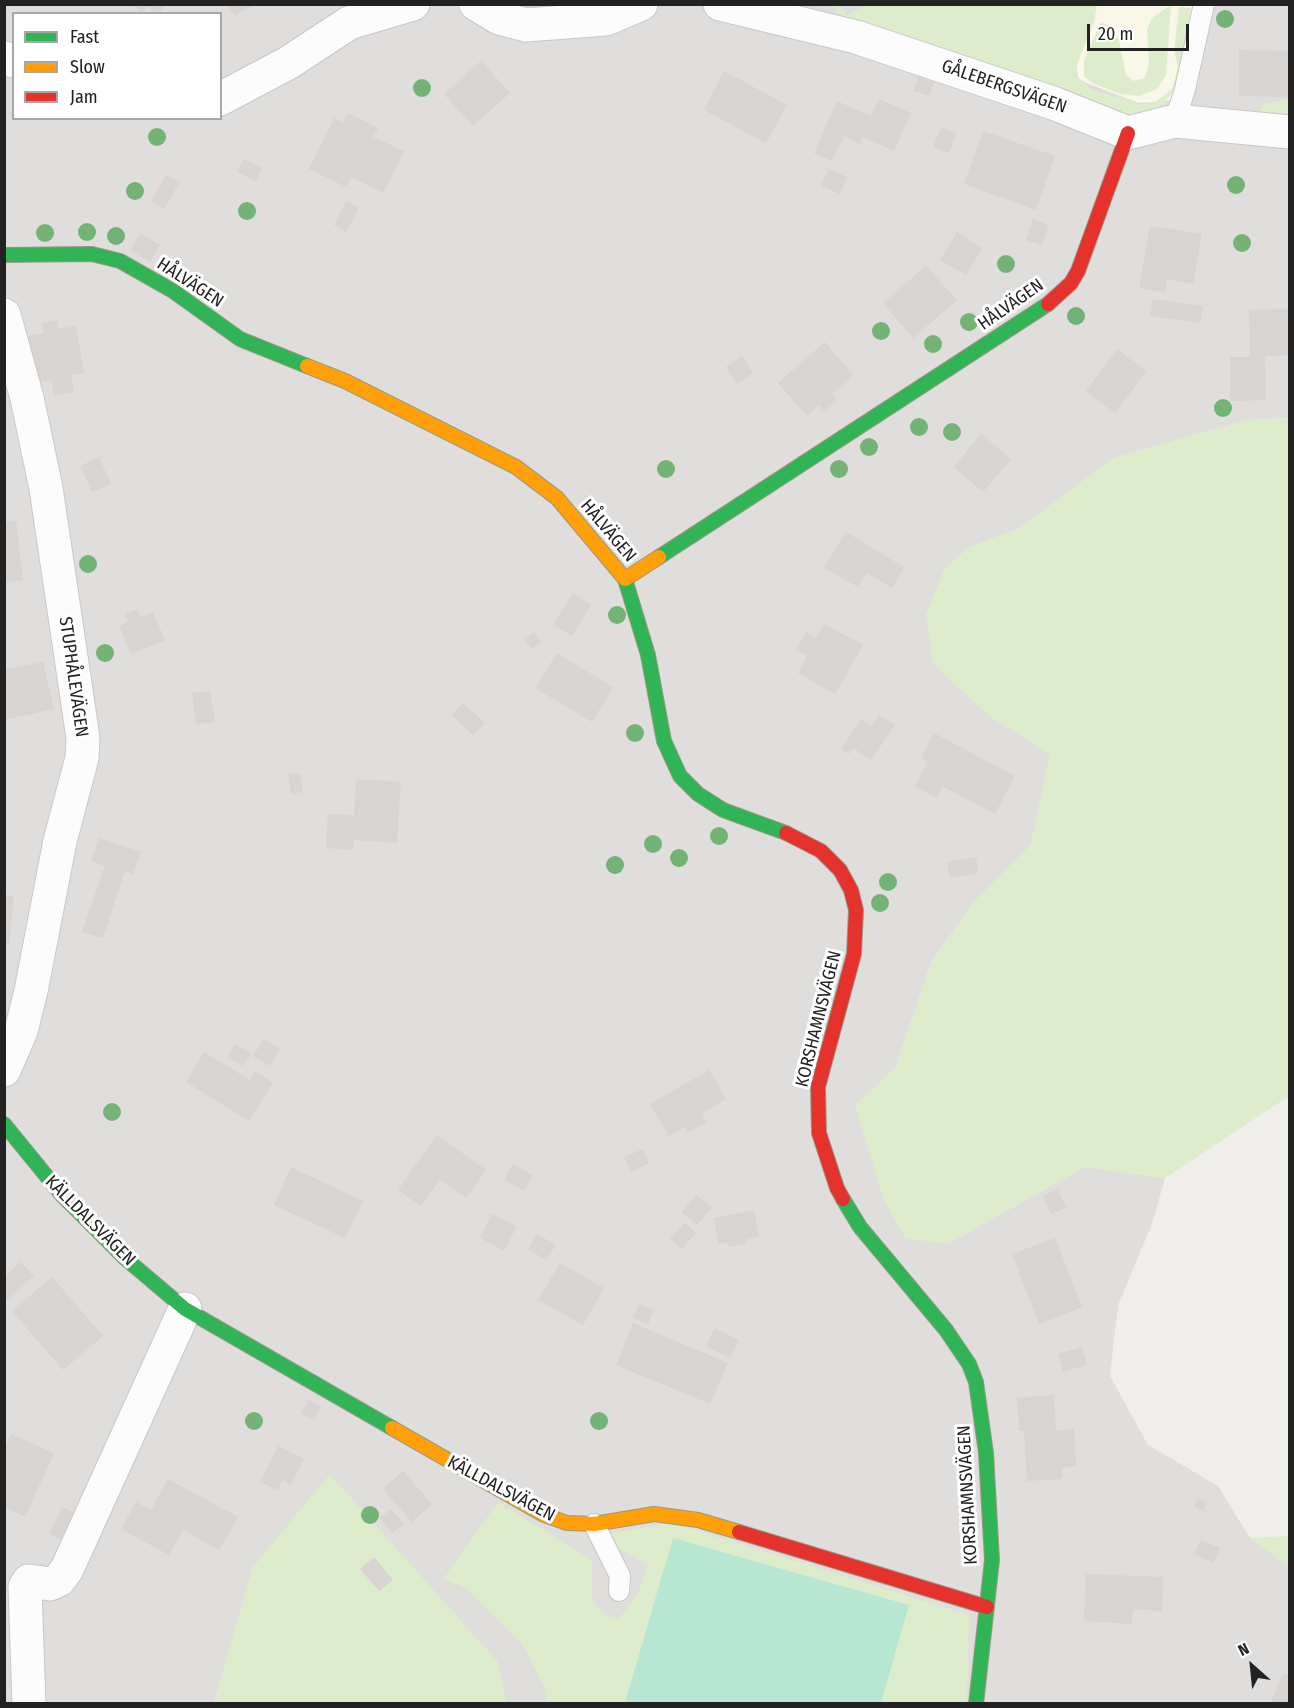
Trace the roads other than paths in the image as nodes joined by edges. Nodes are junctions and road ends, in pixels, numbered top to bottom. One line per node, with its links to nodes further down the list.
1 (413, 4): 7 (street)
2 (476, 4): 3 (street)
3 (640, 4)
4 (720, 4): 6 (street, GÅLEBERGSVÄGEN)
5 (1204, 4): 8 (lane)
6 (823, 16): 10 (street, GÅLEBERGSVÄGEN)
7 (222, 98)
8 (1175, 121): 9 (street); 10 (street)
9 (1290, 132)
10 (1128, 133): 13 (street, HÅLVÄGEN)
11 (4, 255): 13 (street, HÅLVÄGEN)
12 (4, 315): 14 (street, STUPHÅLEVÄGEN)
13 (625, 579): 19 (street, KORSHAMNSVÄGEN)
14 (4, 1070)
15 (4, 1124): 16 (street, KÄLLDALSVÄGEN)
16 (185, 1309): 17 (street, KÄLLDALSVÄGEN); 20 (street)
17 (594, 1524): 18 (lane); 19 (street, KÄLLDALSVÄGEN)
18 (619, 1591)
19 (987, 1607): 21 (street, KORSHAMNSVÄGEN)
20 (28, 1704)
21 (976, 1704)

